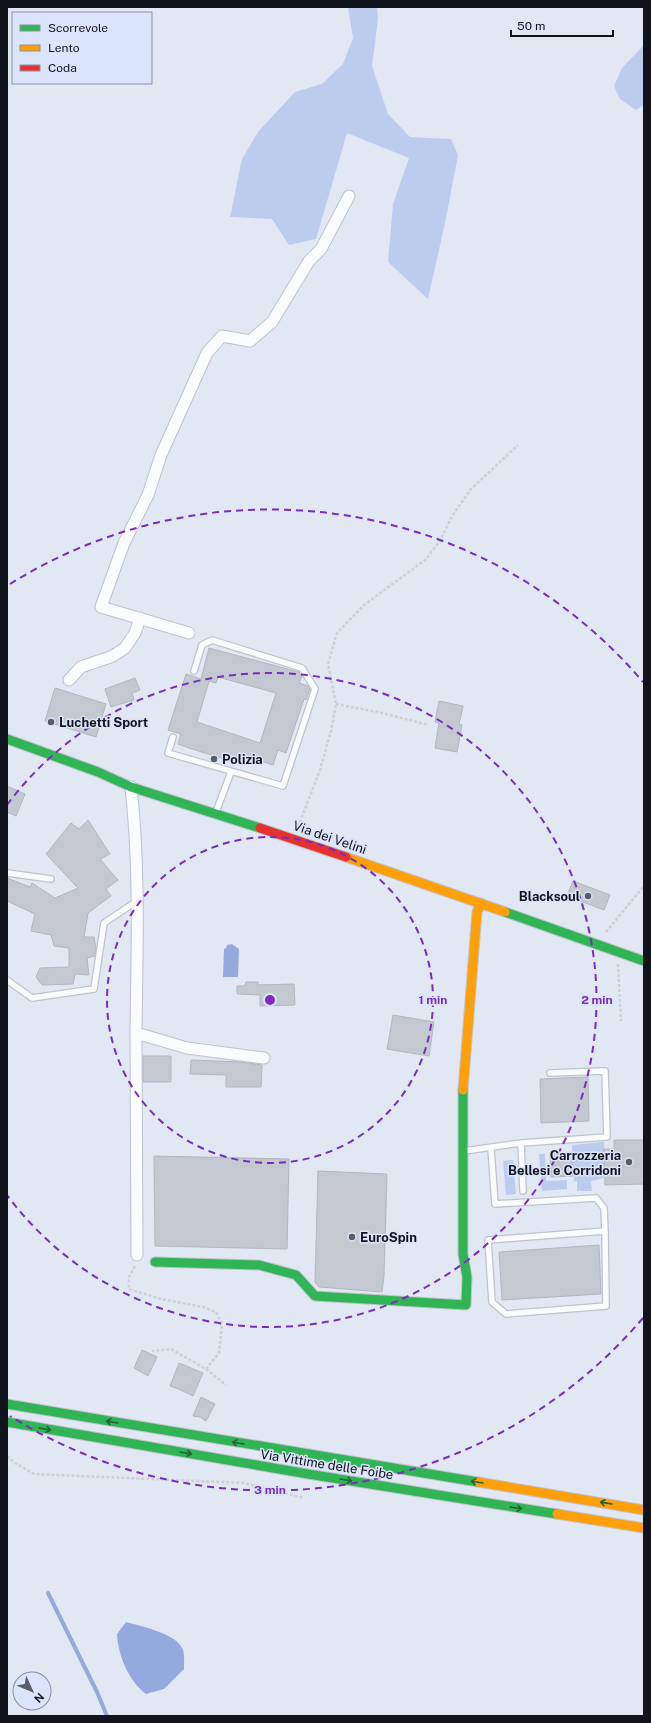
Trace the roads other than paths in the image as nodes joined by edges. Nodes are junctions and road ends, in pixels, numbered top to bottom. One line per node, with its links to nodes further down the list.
1 (349, 196): 2 (street)
2 (140, 618): 3 (street); 5 (street)
3 (189, 633)
4 (194, 671): 8 (lane)
5 (70, 680)
6 (173, 737): 8 (lane)
7 (7, 739): 9 (street, Via dei Velini)
8 (230, 772): 10 (lane)
9 (131, 787): 10 (street, Via dei Velini); 13 (street)
10 (216, 812): 14 (street, Via dei Velini)
11 (7, 873): 12 (lane)
12 (51, 879)
13 (137, 900): 16 (lane); 17 (street)
14 (481, 903): 15 (street, Via dei Velini); 22 (street)
15 (644, 961)
16 (7, 980)
17 (136, 1033): 18 (street); 25 (street)
18 (264, 1058)
19 (550, 1073): 20 (lane)
20 (521, 1143): 21 (lane); 23 (lane)
21 (491, 1148): 22 (lane); 24 (lane)
22 (464, 1151): 26 (street)
23 (523, 1191)
24 (605, 1231): 24 (lane)
25 (137, 1255)
26 (154, 1262)
27 (7, 1404): 29 (street, Via Vittime delle Foibe, one-way to 27)
28 (7, 1422): 30 (street, Via Vittime delle Foibe, one-way to 30)
29 (644, 1510)
30 (644, 1528)

